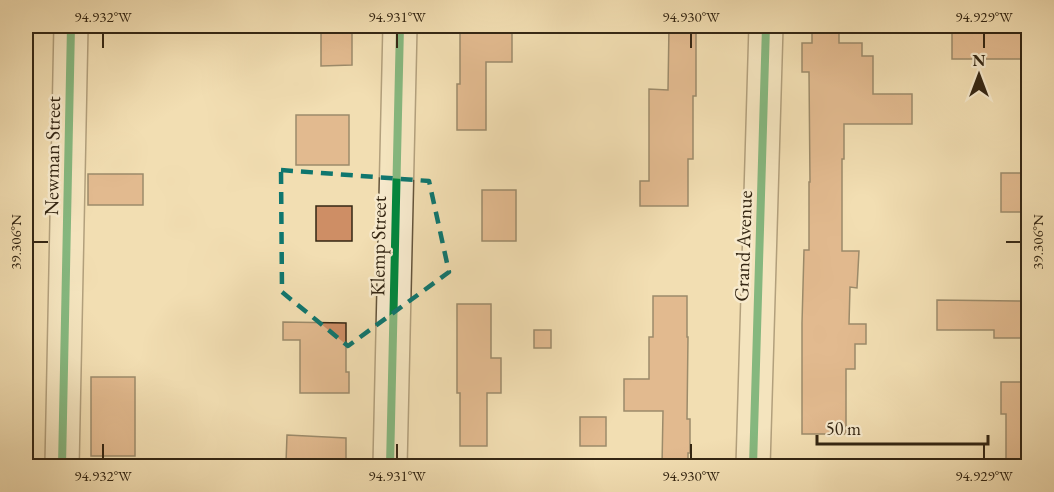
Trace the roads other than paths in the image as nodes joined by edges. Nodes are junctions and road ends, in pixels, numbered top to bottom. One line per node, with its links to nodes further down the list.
1 (71, 26): 4 (street, Newman Street)
2 (400, 26): 5 (street, Klemp Street)
3 (766, 26): 6 (street, Grand Avenue)
4 (62, 466)
5 (390, 466)
6 (753, 466)

